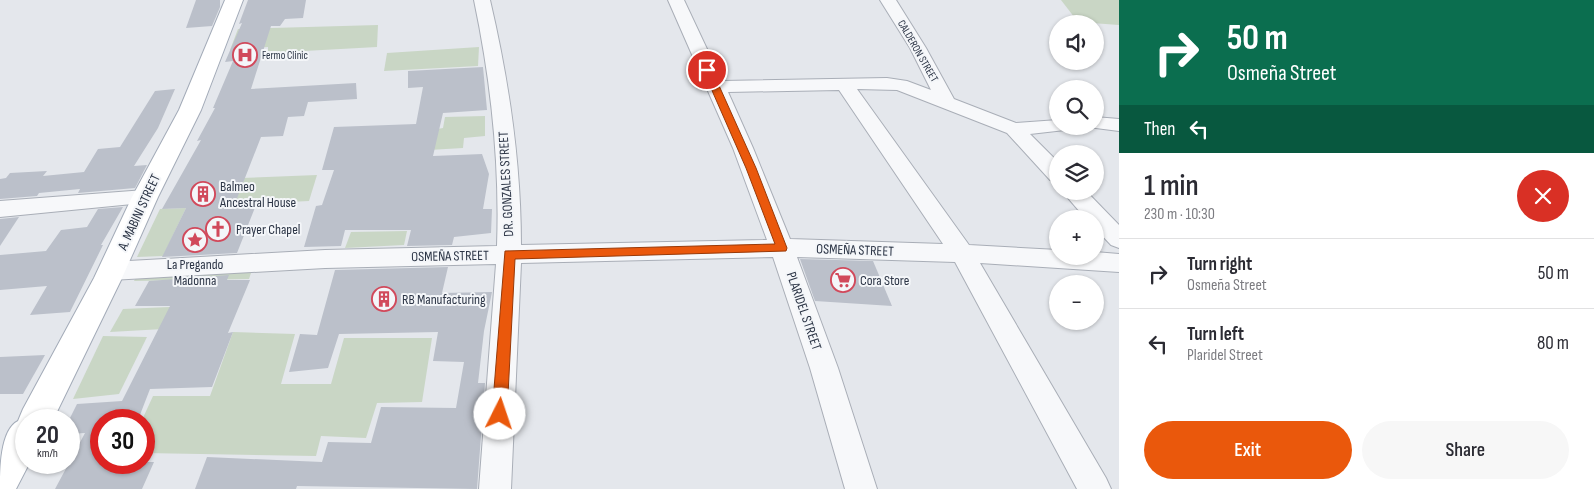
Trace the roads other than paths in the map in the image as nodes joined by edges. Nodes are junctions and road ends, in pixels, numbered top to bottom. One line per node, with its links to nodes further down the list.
1 (234, 0): 13 (main road, A. MABINI STREET)
2 (482, 0): 19 (street, DR. GONZALES STREET)
3 (676, 0): 6 (street, PLARIDEL STREET)
4 (888, 0): 7 (street, CALDERON STREET)
5 (844, 83): 6 (street); 7 (street); 18 (street)
6 (715, 87): 17 (street, PLARIDEL STREET)
7 (946, 102): 11 (street)
8 (1104, 123): 9 (street)
9 (1119, 125)
10 (1049, 127): 11 (street)
11 (1014, 129): 12 (street)
12 (1049, 165)
13 (145, 197): 15 (street); 21 (main road, A. MABINI STREET)
14 (1082, 200): 16 (street)
15 (0, 209)
16 (1119, 239)
17 (782, 248): 18 (street, OSMEÑA STREET); 19 (street, OSMEÑA STREET); 26 (street, PLARIDEL STREET)
18 (962, 253): 20 (street, OSMEÑA STREET); 27 (street)
19 (510, 254): 21 (street, OSMEÑA STREET); 25 (street, DR. GONZALES STREET)
20 (1119, 263)
21 (111, 270): 22 (main road, A. MABINI STREET)
22 (41, 409)
23 (15, 454): 24 (main road)
24 (0, 481)
25 (495, 489)
26 (861, 489)
27 (1095, 489)

